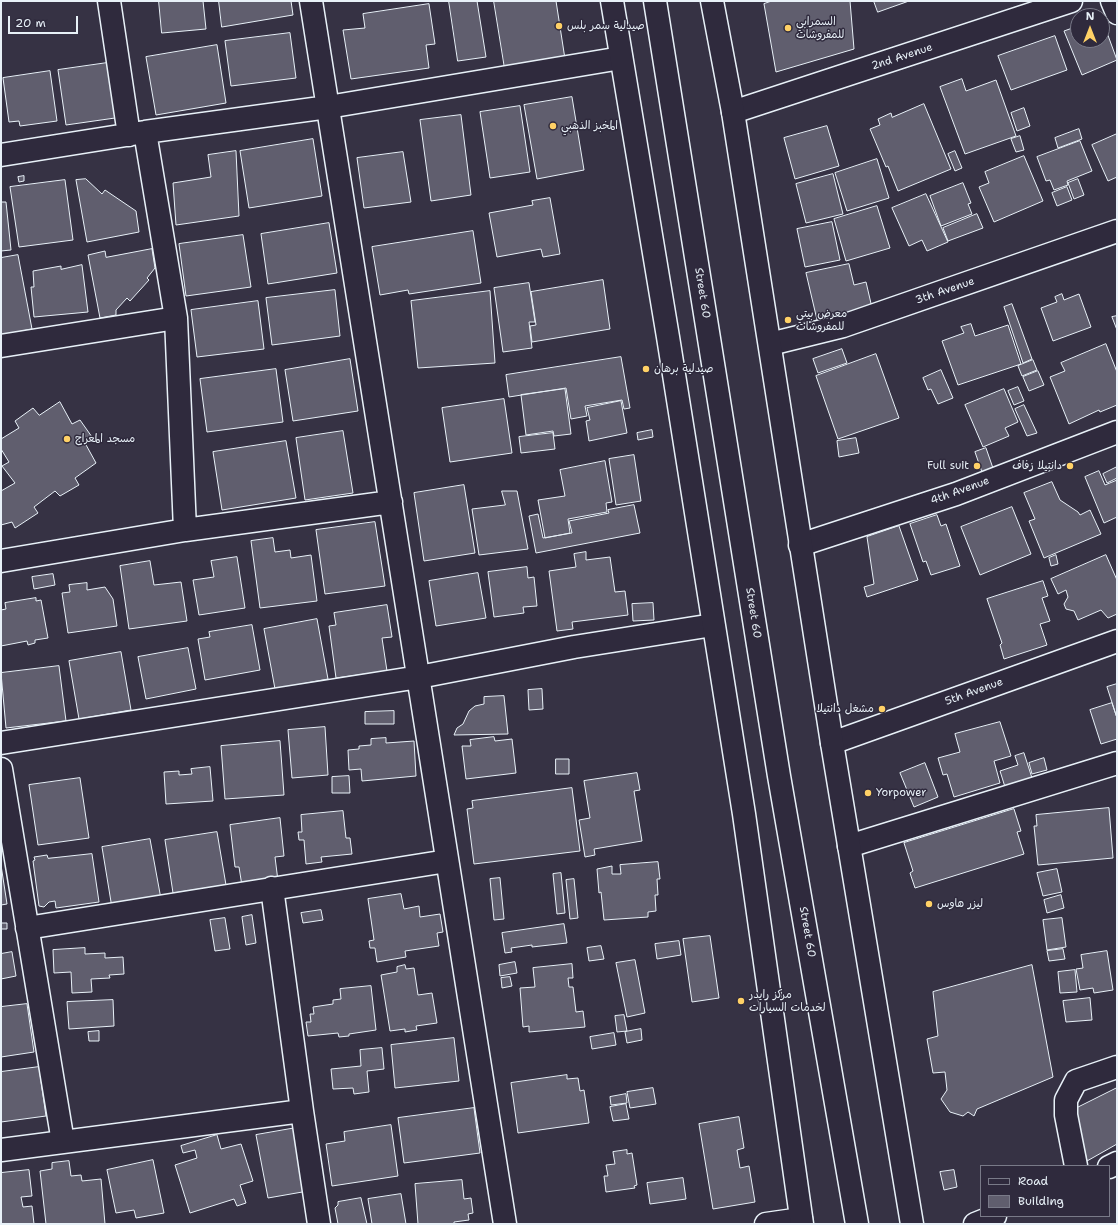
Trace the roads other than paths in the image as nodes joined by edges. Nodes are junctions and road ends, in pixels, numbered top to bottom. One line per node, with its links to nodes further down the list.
1 (109, 1): 12 (street)
2 (311, 1): 10 (street)
3 (612, 1): 9 (street)
4 (655, 1): 44 (street, Street 60)
5 (712, 1): 11 (street)
6 (1071, 1): 11 (street, 2nd Avenue)
7 (1112, 1): 8 (street)
8 (1117, 13)
9 (621, 58): 10 (street); 23 (street)
10 (328, 107): 12 (street); 19 (street)
11 (733, 112): 16 (street)
12 (137, 133): 13 (street); 15 (street)
13 (1, 155)
14 (1117, 231): 16 (street, 3th Avenue)
15 (176, 318): 17 (street); 20 (street)
16 (770, 344): 21 (street)
17 (1, 346)
18 (1117, 432): 21 (street, 4th Avenue)
19 (391, 502): 20 (street); 25 (street)
20 (185, 530): 22 (street)
21 (800, 545): 26 (street)
22 (1, 561)
23 (713, 626): 25 (street); 40 (street)
24 (1117, 641): 26 (street, 5th Avenue)
25 (419, 677): 27 (street); 31 (street)
26 (832, 743): 30 (street)
27 (1, 744)
28 (1117, 763): 30 (street)
29 (1, 769): 33 (street)
30 (849, 846): 45 (street)
31 (447, 861): 32 (street); 42 (street)
32 (272, 888): 33 (street); 35 (street)
33 (27, 928): 36 (street)
34 (1117, 1067): 38 (street)
35 (302, 1111): 36 (street); 41 (street)
36 (63, 1142): 37 (street)
37 (1, 1150)
38 (1076, 1165)
39 (992, 1217): 46 (street)
40 (802, 1222): 43 (street)
41 (320, 1224)
42 (505, 1224)
43 (766, 1224)
44 (857, 1224)
45 (912, 1224)
46 (975, 1224)

